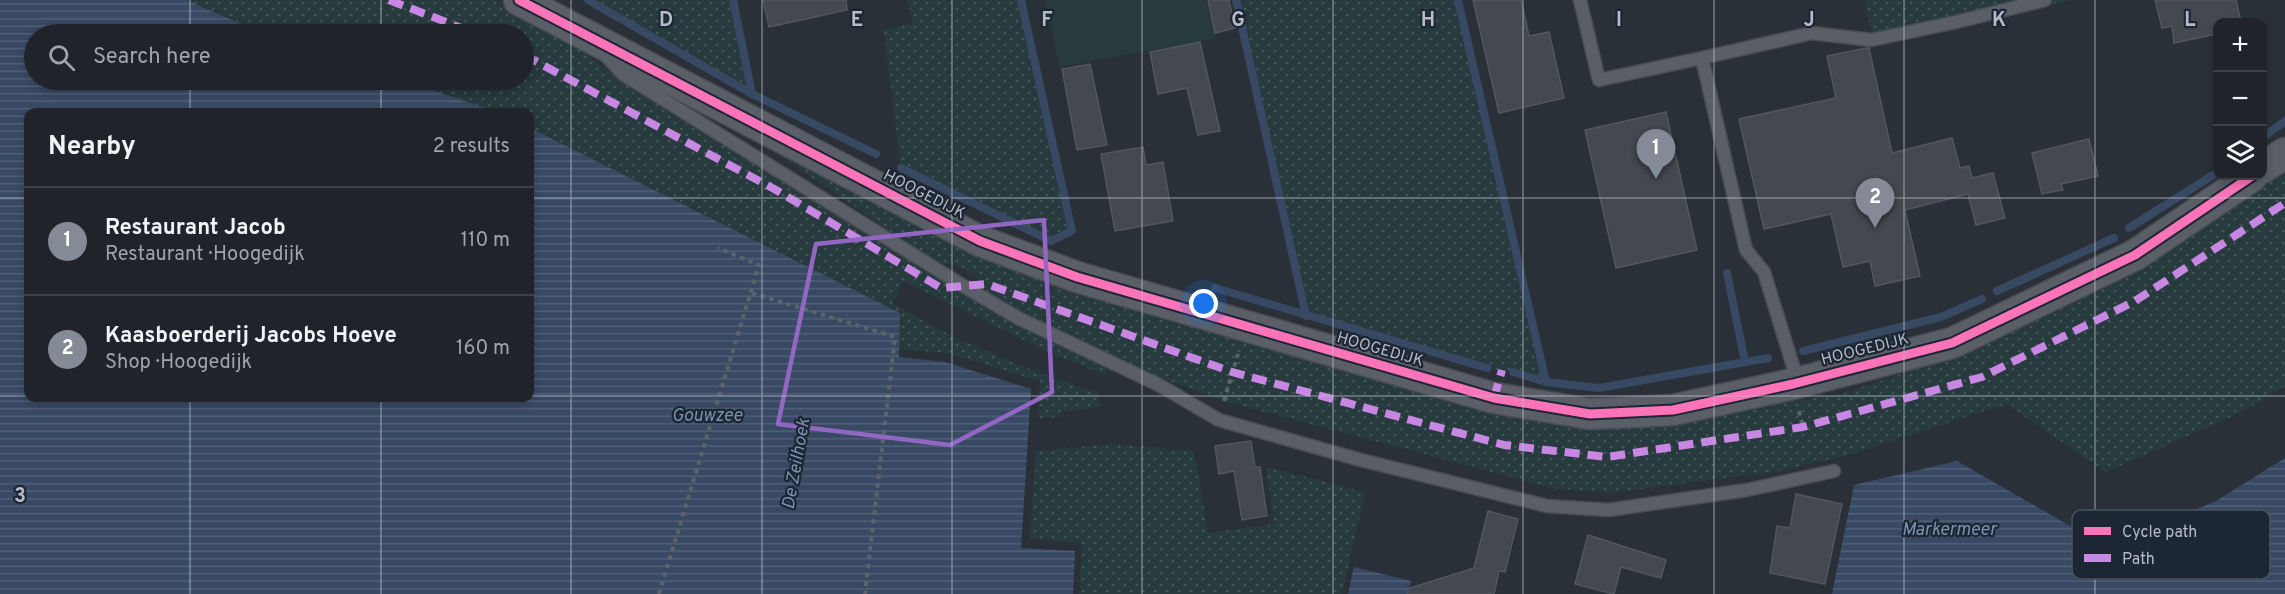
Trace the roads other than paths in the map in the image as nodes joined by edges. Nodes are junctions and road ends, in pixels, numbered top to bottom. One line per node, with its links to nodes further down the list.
1 (519, 0): 4 (street, HOOGEDIJK)
2 (1580, 0): 5 (lane)
3 (2045, 0): 5 (lane)
4 (585, 33): 9 (street, HOOGEDIJK); 10 (lane)
5 (1702, 58): 9 (lane)
6 (2285, 153): 7 (street)
7 (2267, 165)
8 (2246, 180): 9 (street, HOOGEDIJK)
9 (1798, 382)
10 (1834, 471)

